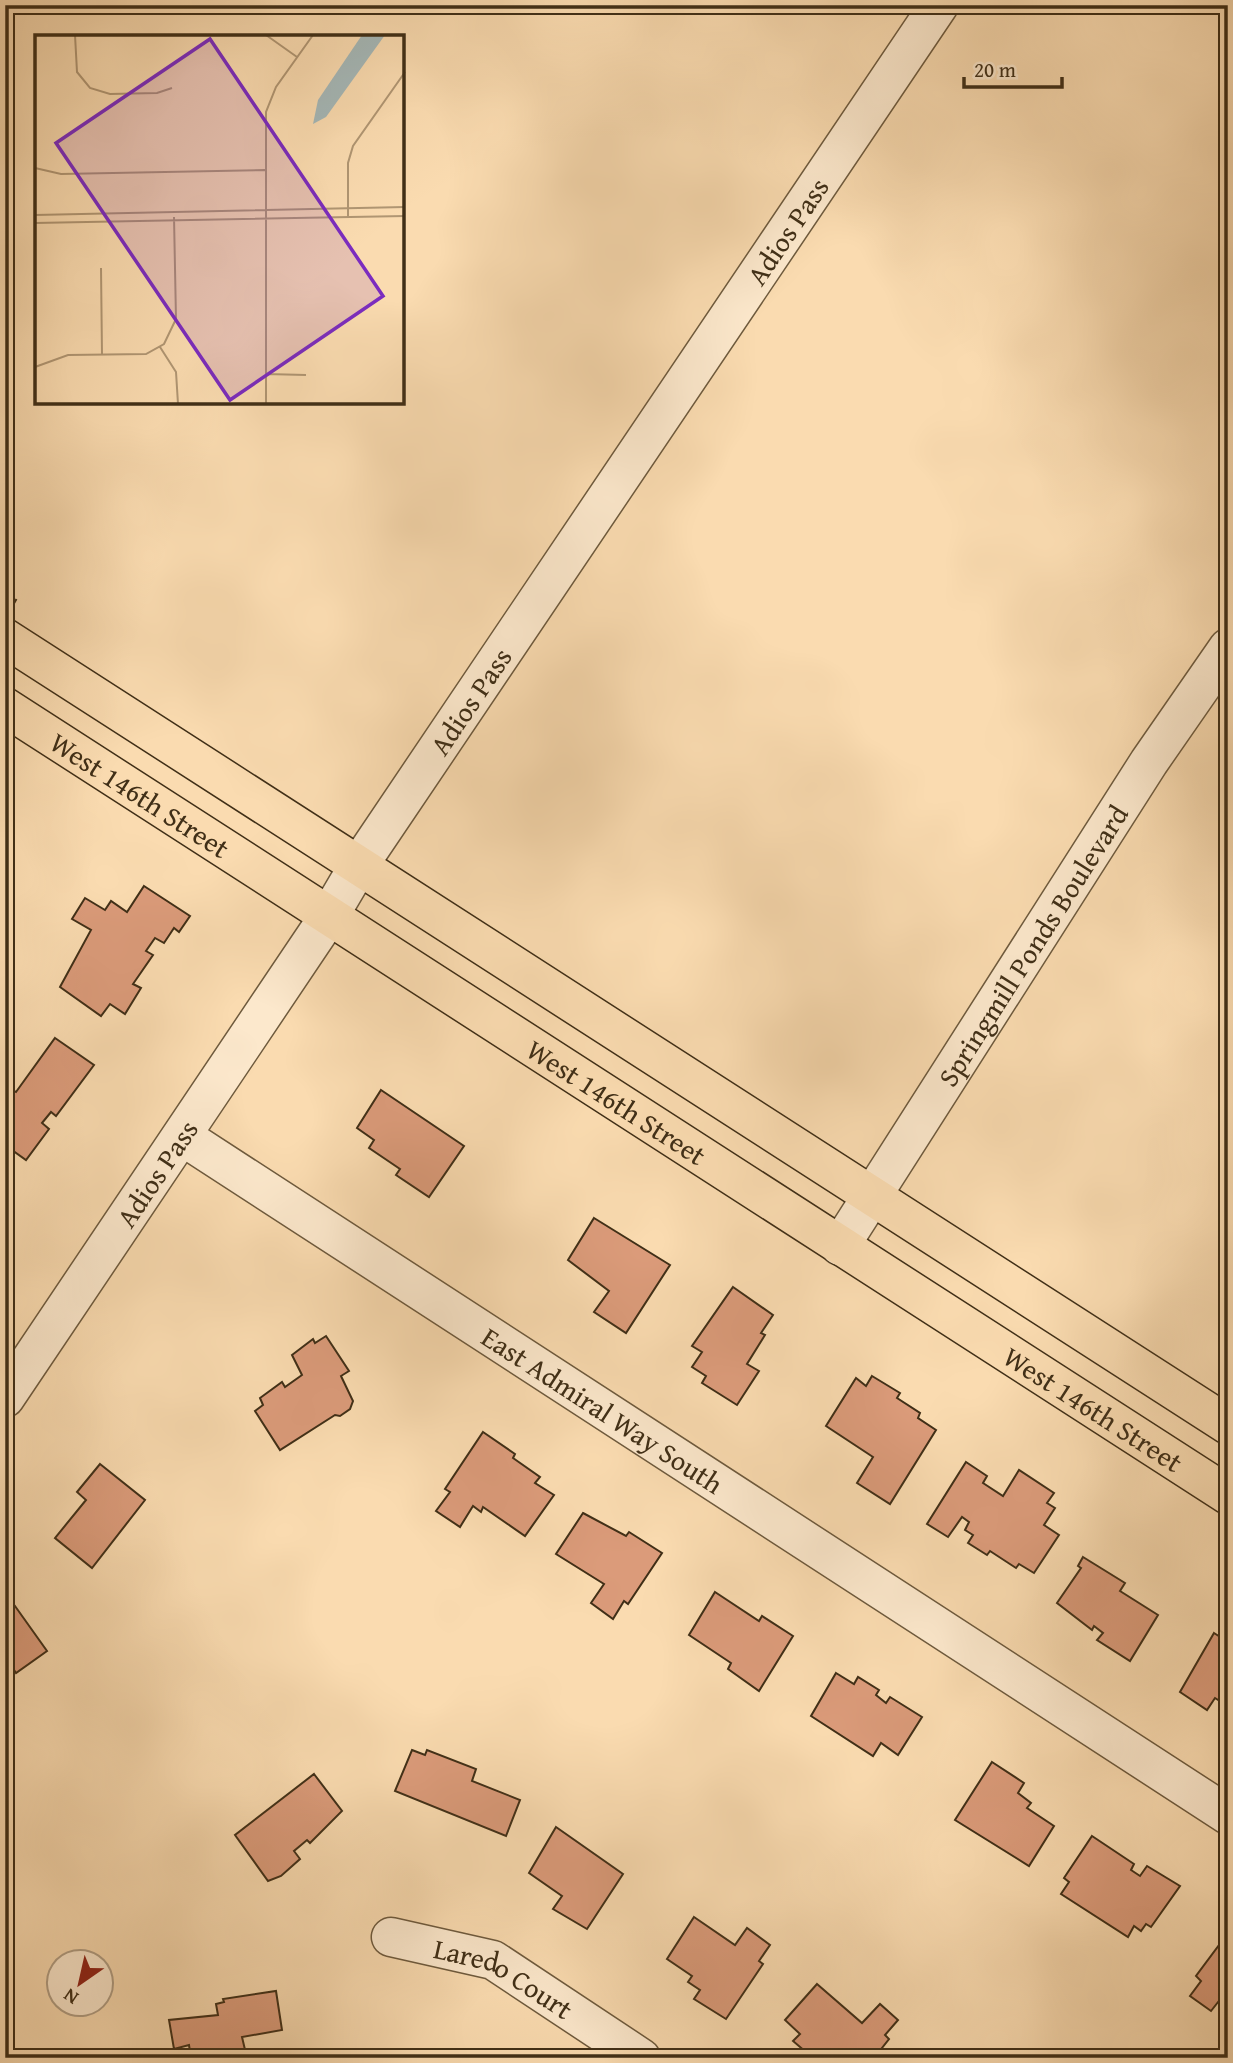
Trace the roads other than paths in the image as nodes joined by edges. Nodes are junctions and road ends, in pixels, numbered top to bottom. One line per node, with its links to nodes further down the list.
1 (937, 6): 5 (street, Adios Pass)
2 (5, 638): 5 (main road, West 146th Street)
3 (1228, 648): 8 (street, Springmill Ponds Boulevard)
4 (5, 707): 6 (main road, West 146th Street)
5 (359, 865): 6 (street, Adios Pass); 8 (main road, West 146th Street)
6 (329, 916): 7 (street, Adios Pass); 9 (main road, West 146th Street)
7 (182, 1136): 10 (street, Adios Pass); 13 (street, East Admiral Way South)
8 (872, 1195): 9 (street, Springmill Ponds Boulevard); 11 (main road, West 146th Street)
9 (840, 1246): 12 (main road, West 146th Street)
10 (5, 1398)
11 (1228, 1425)
12 (1228, 1495)
13 (1228, 1815)
14 (391, 1937): 15 (street, Laredo Court)
15 (642, 2058)

